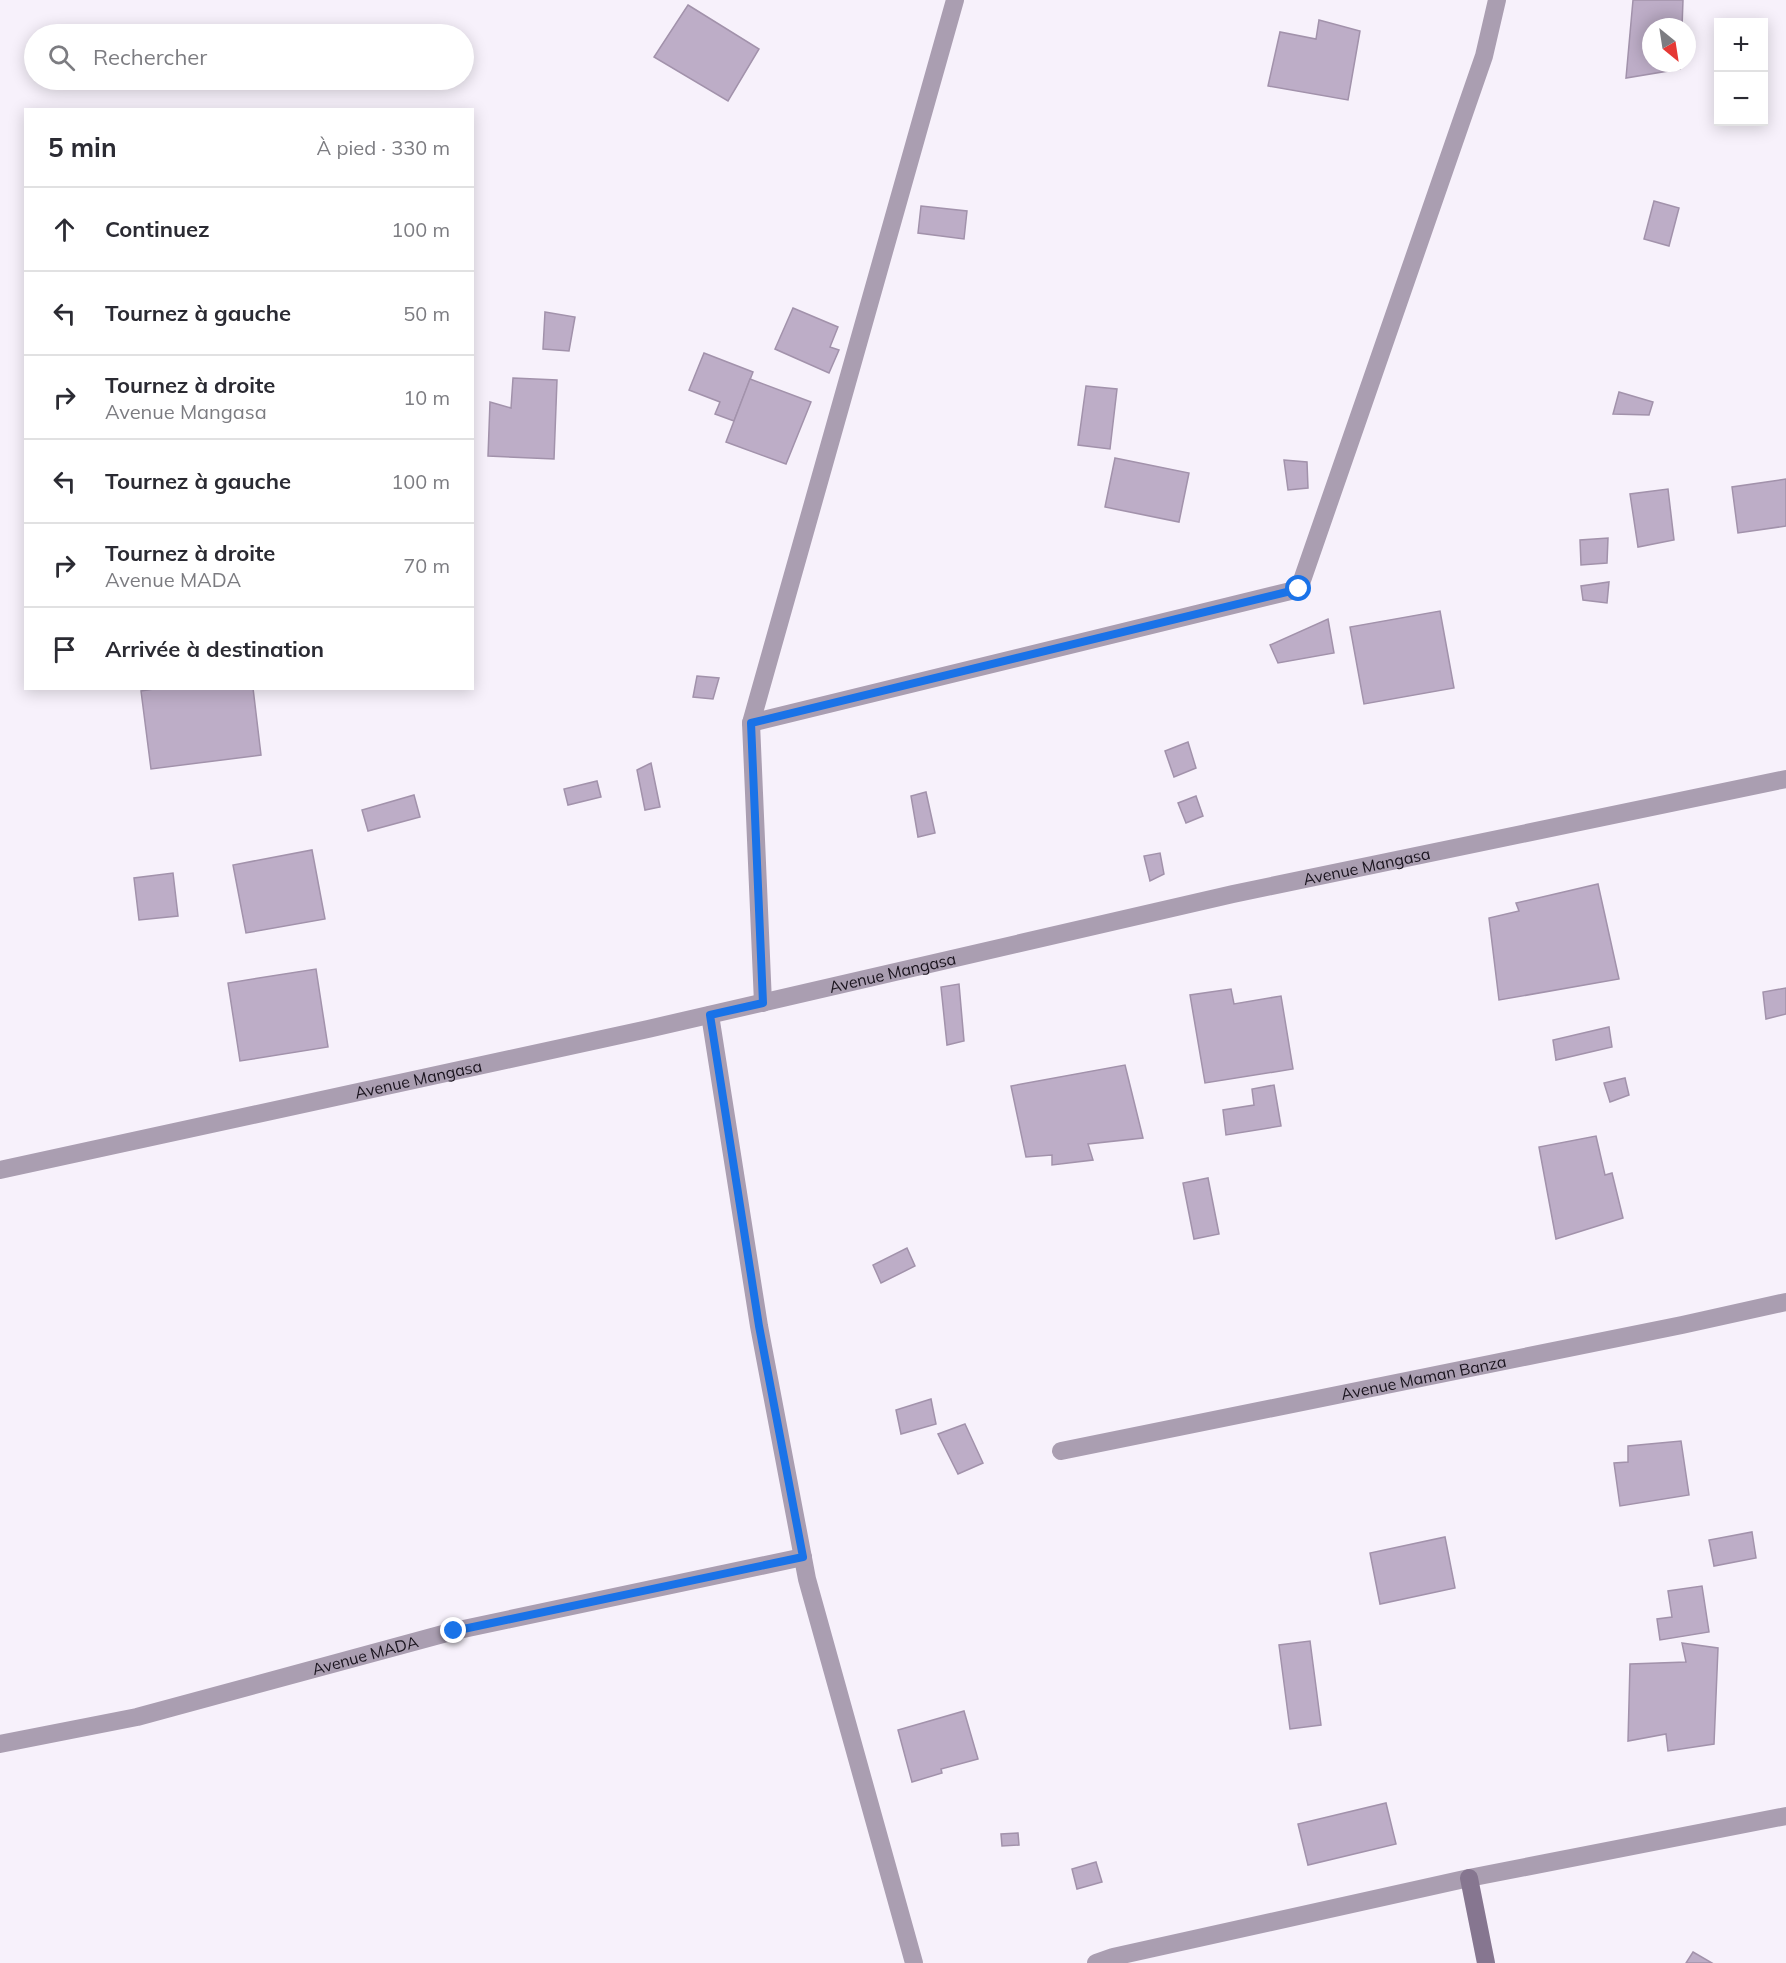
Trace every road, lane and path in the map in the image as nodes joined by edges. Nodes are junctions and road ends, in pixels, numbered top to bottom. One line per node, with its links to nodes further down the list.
1 (955, 0): 3 (street)
2 (1497, 0): 3 (street)
3 (751, 723): 5 (street)
4 (1786, 779): 5 (street, Avenue Mangasa)
5 (763, 1003): 6 (street, Avenue Mangasa)
6 (710, 1015): 7 (street, Avenue Mangasa); 10 (street)
7 (0, 1170)
8 (1786, 1302): 9 (street, Avenue Maman Banza)
9 (1061, 1451)
10 (803, 1557): 11 (street, Avenue MADA); 14 (street)
11 (0, 1744)
12 (1786, 1816): 13 (street)
13 (1468, 1878): 15 (street); 16 (street)
14 (914, 1963)
15 (1095, 1963)
16 (1486, 1963)

